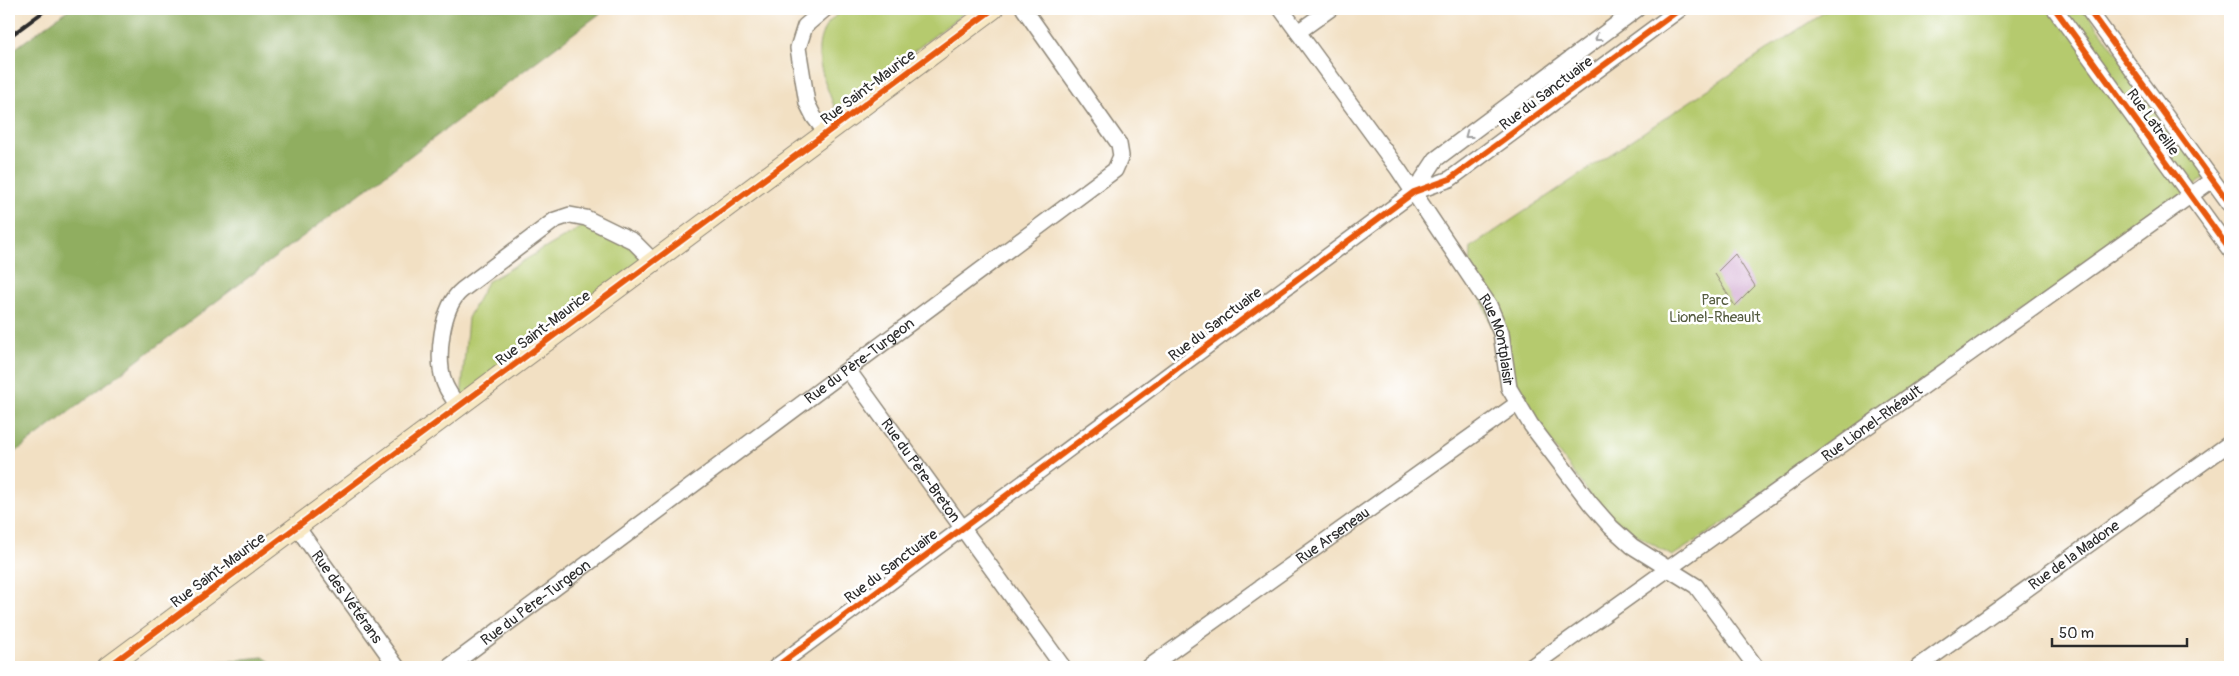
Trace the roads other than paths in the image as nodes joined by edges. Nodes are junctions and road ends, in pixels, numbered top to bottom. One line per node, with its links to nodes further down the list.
1 (825, 9): 12 (street, Rue Saint-Maurice)
2 (993, 9): 12 (street, Rue Saint-Maurice)
3 (1024, 9): 19 (street, Rue du Père-Turgeon)
4 (1281, 9): 10 (street, Rue Montplaisir)
5 (1330, 9): 10 (street)
6 (1637, 9): 14 (street, Rue du Sanctuaire, one-way to 14)
7 (2055, 9): 11 (street, Rue Latreille)
8 (1676, 10): 14 (street, Rue du Sanctuaire)
9 (2091, 14): 11 (street); 13 (street, Rue Latreille)
10 (1298, 32): 14 (street, Rue Montplaisir)
11 (2074, 35): 15 (street, Rue Latreille)
12 (826, 134): 18 (street, Rue Saint-Maurice)
13 (2212, 180): 15 (street, Rue Lionel-Rhéault); 16 (street, Rue Latreille)
14 (1414, 192): 20 (street, Rue Montplaisir); 24 (street, Rue du Sanctuaire)
15 (2191, 196): 17 (street, Rue Latreille); 25 (street, Rue Lionel-Rhéault)
16 (2230, 204)
17 (2230, 250)
18 (653, 261): 21 (street, Rue Saint-Maurice); 21 (street)
19 (848, 370): 24 (street, Rue du Père-Breton); 28 (street, Rue du Père-Turgeon)
20 (1518, 404): 25 (street, Rue Montplaisir); 31 (street, Rue Arseneau)
21 (458, 406): 23 (street, Rue Saint-Maurice)
22 (2230, 442): 34 (street, Rue de la Madone)
23 (298, 527): 26 (street, Rue Saint-Maurice); 27 (street, Rue des Vétérans)
24 (963, 528): 29 (street, Rue du Sanctuaire); 30 (street, Rue du Père-Breton)
25 (1669, 569): 32 (street, Rue Lionel-Rhéault); 33 (street, Rue Montplaisir)
26 (108, 667)
27 (397, 667)
28 (449, 667)
29 (776, 667)
30 (1063, 667)
31 (1149, 667)
32 (1531, 667)
33 (1756, 667)
34 (1918, 667)

